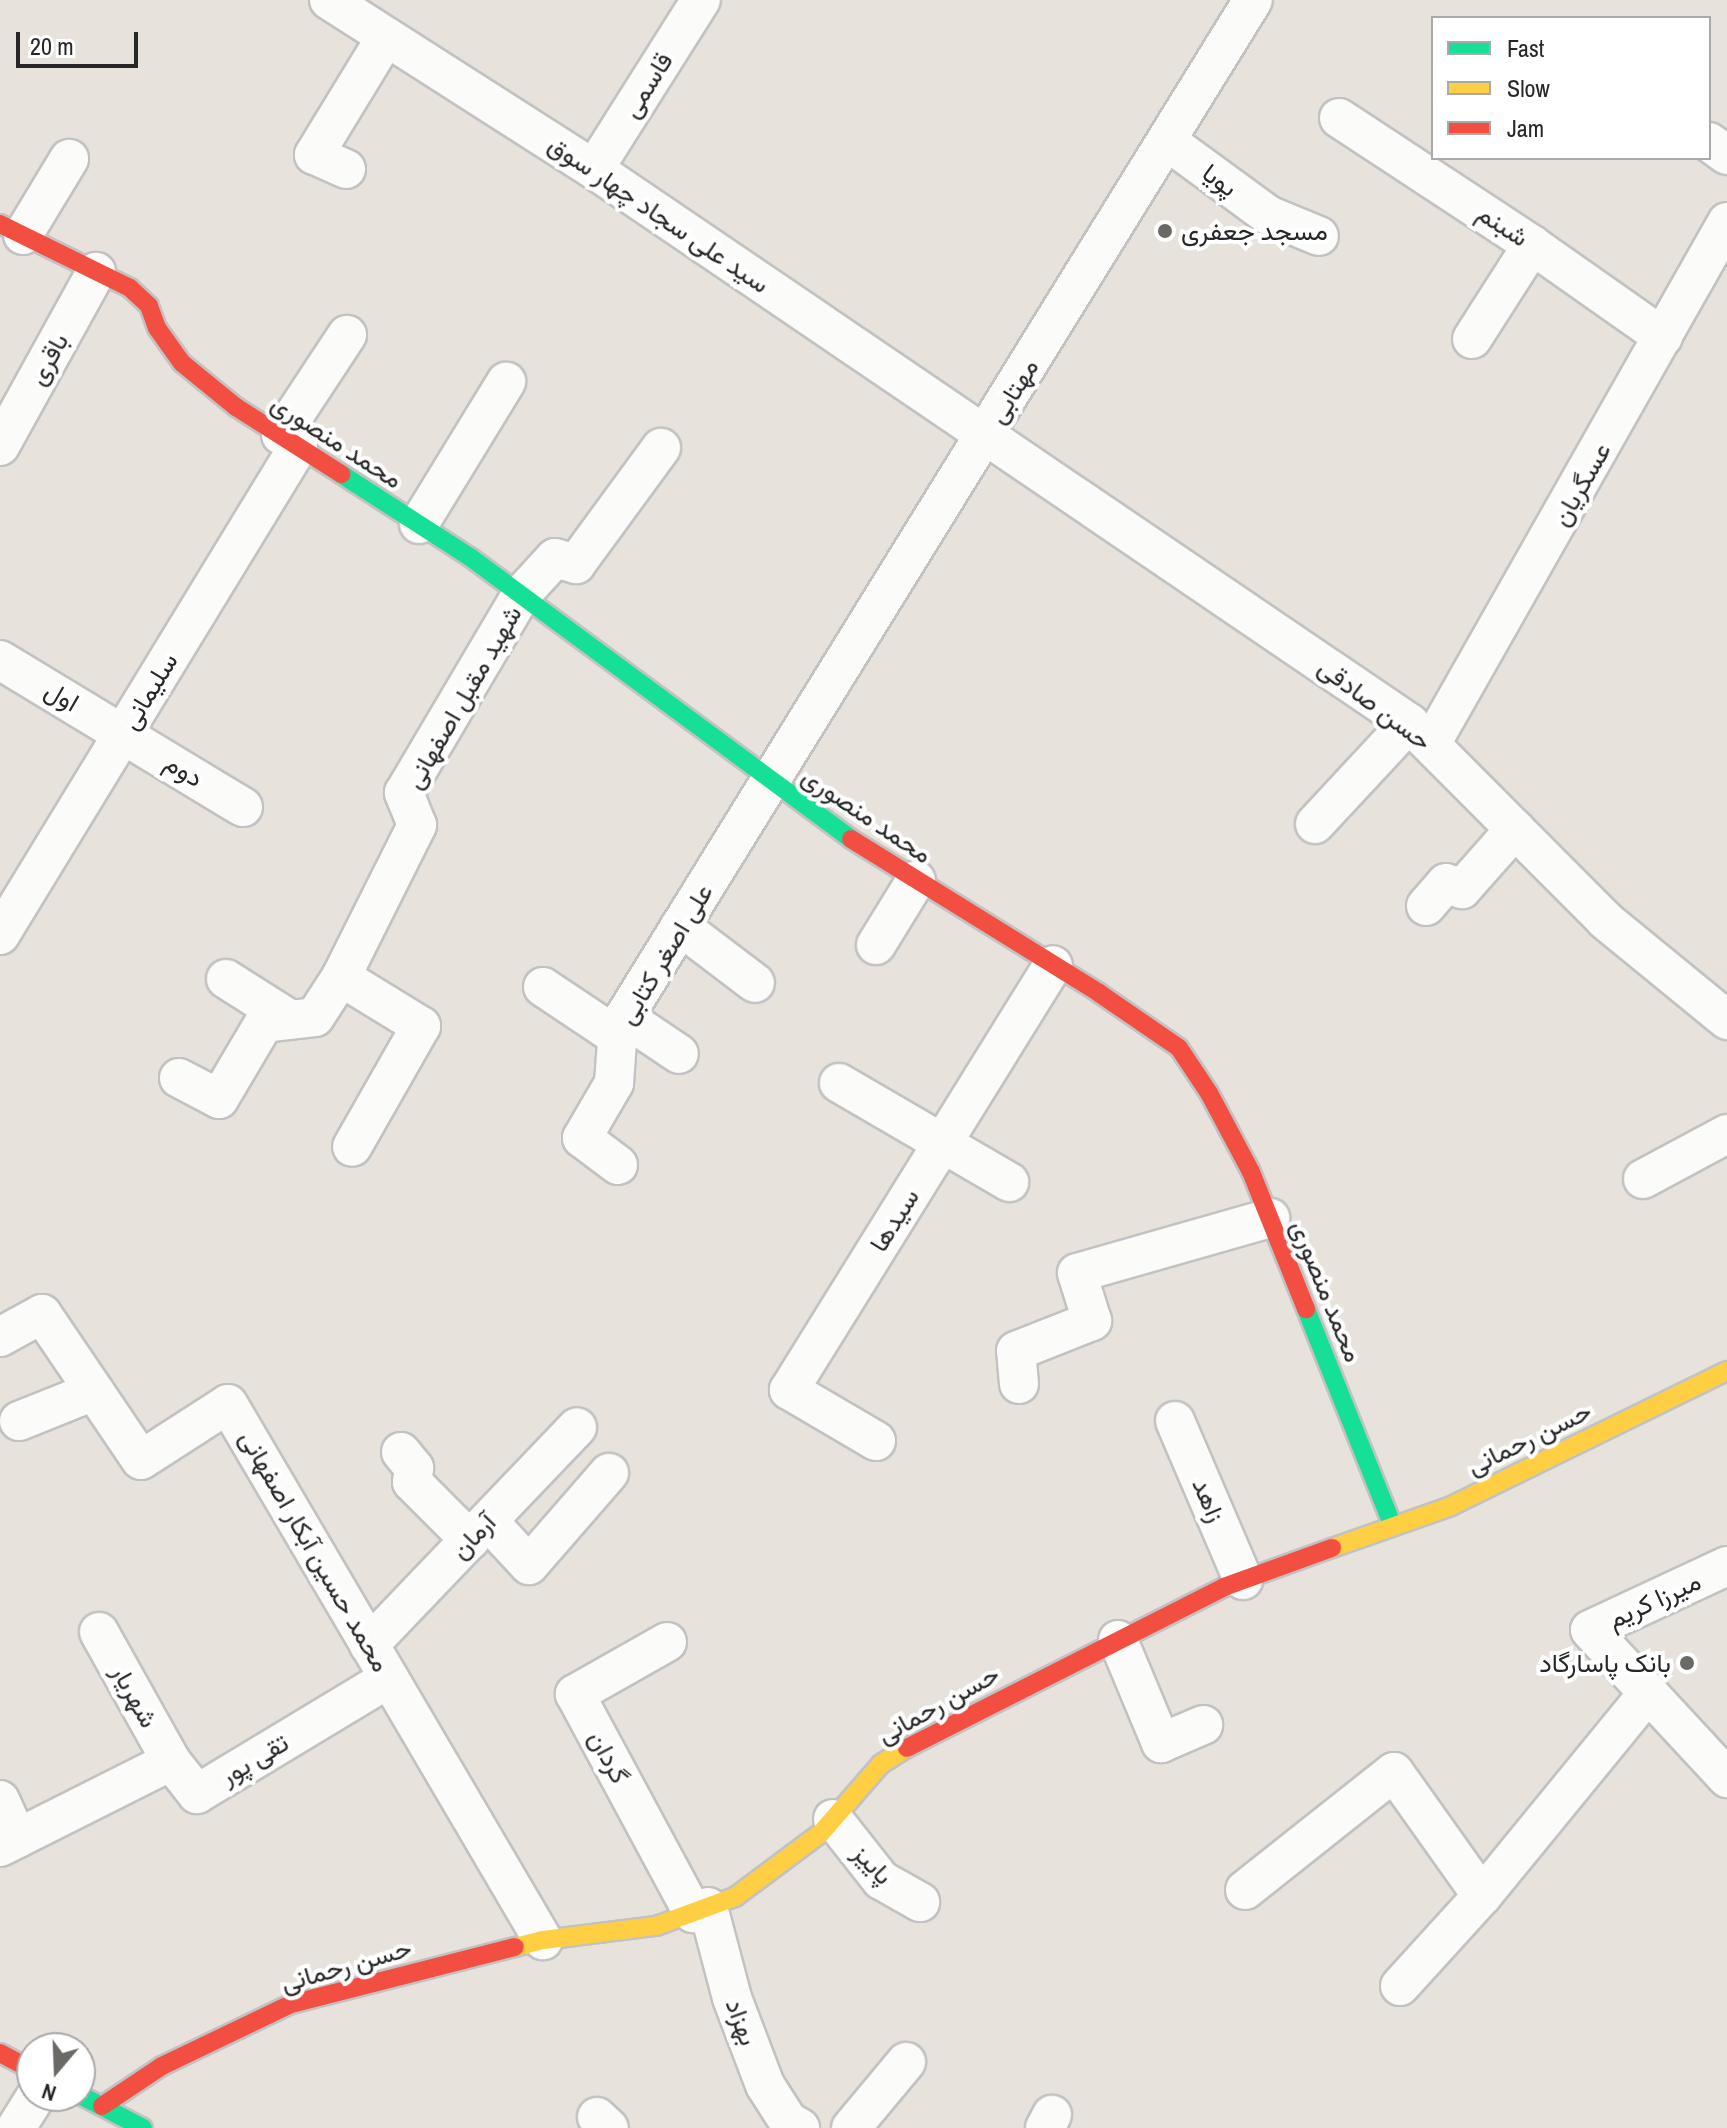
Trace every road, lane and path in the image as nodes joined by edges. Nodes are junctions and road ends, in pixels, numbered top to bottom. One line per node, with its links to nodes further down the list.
1 (329, 0): 4 (street, سید علی سجاد چهار سوق)
2 (701, 0): 9 (street, قاسمی)
3 (1253, 0): 6 (street, مهتابی)
4 (386, 37): 8 (street); 9 (street, سید علی سجاد چهار سوق)
5 (1339, 118): 13 (street, شبنم)
6 (1167, 141): 12 (street, پویا); 19 (street, مهتابی)
7 (69, 159): 11 (street)
8 (346, 169)
9 (594, 169): 19 (street, سید علی سجاد چهار سوق)
10 (1727, 222): 16 (street, عسگریان)
11 (12, 230): 14 (street)
12 (1319, 236)
13 (1532, 245): 16 (street, شبنم); 17 (street)
14 (96, 272): 20 (street, محمد منصوری); 21 (street, باقری)
15 (347, 335): 20 (street, سلیمانی)
16 (1663, 337): 27 (street, عسگریان)
17 (1472, 339)
18 (506, 382): 23 (street)
19 (987, 433): 27 (street, حسن صادقی); 28 (street, مهتابی)
20 (289, 441): 23 (street, محمد منصوری); 26 (street, سلیمانی)
21 (0, 446)
22 (661, 448): 24 (street)
23 (419, 524): 24 (street, محمد منصوری)
24 (521, 595): 28 (street, محمد منصوری); 38 (street, شهید مقبل اصفهانی)
25 (0, 660): 26 (street, اول)
26 (124, 732): 29 (street, دوم); 35 (street, سلیمانی)
27 (1420, 734): 30 (street, عسگریان); 31 (street, حسن صادقی)
28 (769, 780): 32 (street, محمد منصوری); 34 (street, علی اصغر کتابی)
29 (243, 807)
30 (1315, 824)
31 (1515, 829): 33 (street); 43 (street, حسن صادقی)
32 (916, 880): 36 (street); 37 (street, محمد منصوری)
33 (1426, 906)
34 (680, 926): 40 (street); 44 (street, علی اصغر کتابی)
35 (0, 935)
36 (876, 945)
37 (1053, 965): 49 (street, سیدها); 54 (street, محمد منصوری)
38 (341, 977): 42 (street, شهید مقبل اصفهانی); 50 (street)
39 (226, 979): 42 (street)
40 (755, 983)
41 (543, 987): 44 (street)
42 (289, 1019): 46 (street, شهید مقبل اصفهانی)
43 (1727, 1020)
44 (621, 1027): 45 (street); 51 (street, علی اصغر کتابی)
45 (679, 1054)
46 (179, 1078)
47 (839, 1083): 49 (street)
48 (1727, 1134): 52 (street)
49 (941, 1145): 53 (street); 62 (street, سیدها)
50 (352, 1147)
51 (618, 1165)
52 (1643, 1179)
53 (1009, 1182)
54 (1270, 1218): 57 (street); 65 (street, محمد منصوری)
55 (0, 1337): 58 (street, محمد حسین آبکار اصفهانی)
56 (1727, 1371): 65 (street, حسن رحمانی)
57 (1019, 1384)
58 (94, 1391): 59 (street); 72 (street, محمد حسین آبکار اصفهانی)
59 (19, 1421)
60 (1175, 1421): 68 (street, زاهد)
61 (577, 1427): 66 (street, آرمان)
62 (876, 1441)
63 (401, 1452): 66 (street)
64 (609, 1473): 66 (street)
65 (1393, 1526): 68 (street, حسن رحمانی)
66 (479, 1530): 72 (street, آرمان)
67 (1727, 1566): 74 (street, میرزا کریم)
68 (1243, 1580): 70 (street, حسن رحمانی)
69 (99, 1632): 76 (street, شهریار)
70 (1118, 1640): 75 (street); 79 (street, حسن رحمانی)
71 (667, 1642): 84 (street, گردان)
72 (369, 1645): 73 (street, محمد حسین آبکار اصفهانی)
73 (389, 1678): 76 (street, تقی پور); 85 (street, محمد حسین آبکار اصفهانی)
74 (1648, 1693): 77 (street, میرزا کریم); 82 (street)
75 (1203, 1725)
76 (171, 1761): 80 (street)
77 (1727, 1778)
78 (0, 1800): 80 (street)
79 (833, 1819): 83 (street, پاییز); 84 (street, حسن رحمانی)
80 (9, 1842)
81 (1245, 1890): 82 (street)
82 (1482, 1896): 86 (street)
83 (920, 1902)
84 (701, 1910): 85 (street, حسن رحمانی); 91 (street, بهزاد)
85 (543, 1940): 89 (street, حسن رحمانی)
86 (1400, 1986)
87 (906, 2062): 92 (street)
88 (96, 2103): 89 (street)
89 (102, 2106): 90 (street)
90 (143, 2128)
91 (798, 2128)
92 (851, 2128)

